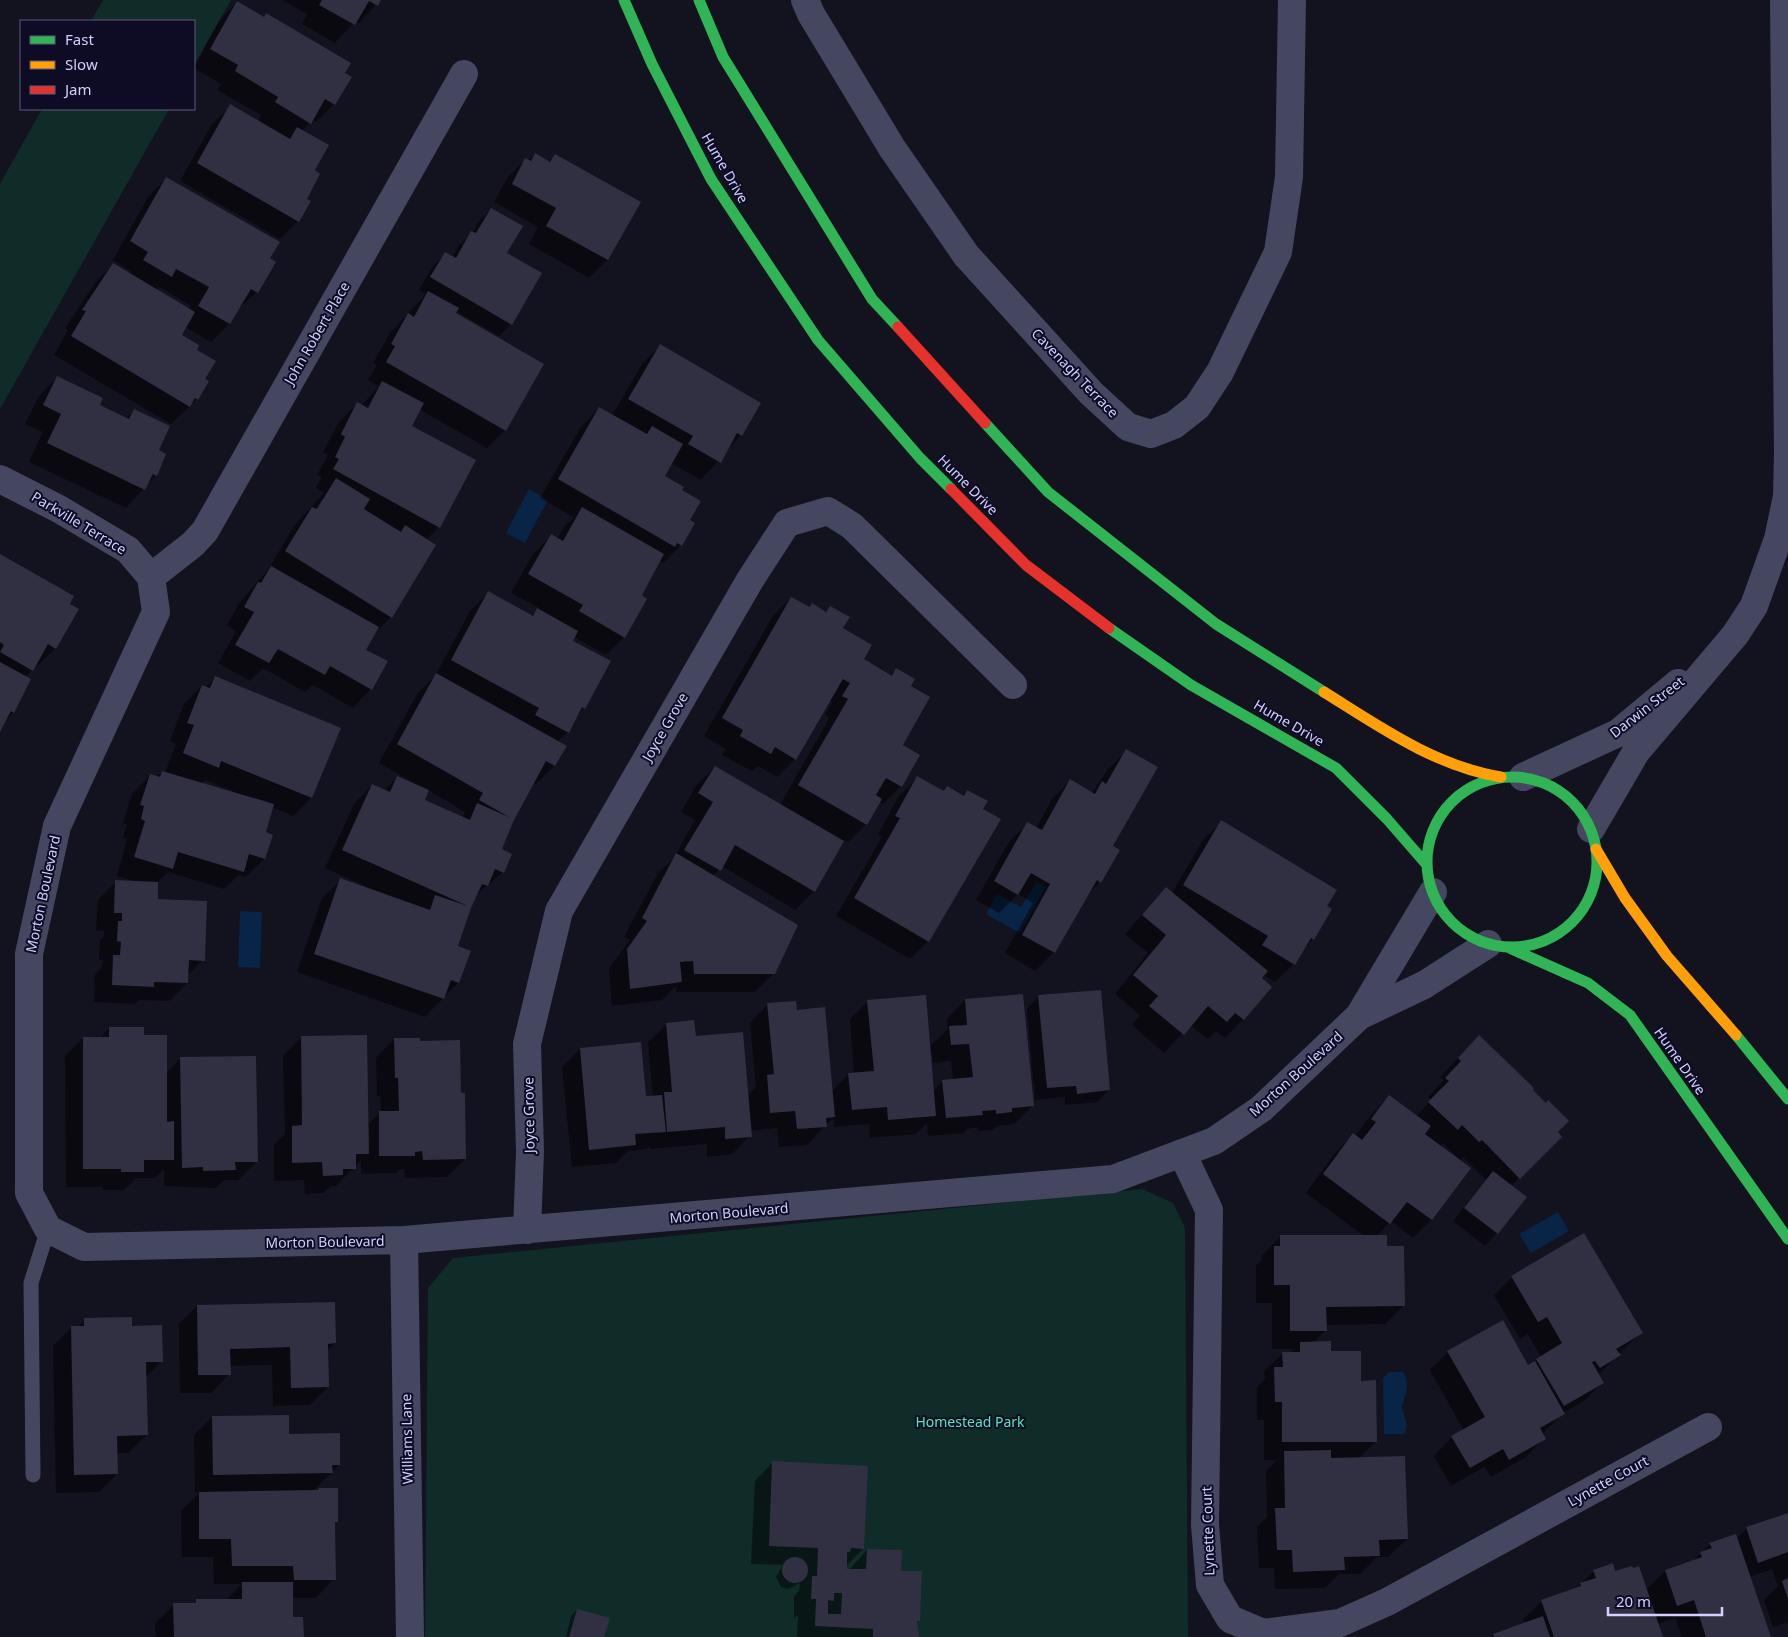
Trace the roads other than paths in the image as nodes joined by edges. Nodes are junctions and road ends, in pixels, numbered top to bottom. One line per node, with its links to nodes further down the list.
1 (624, 0): 15 (street, Hume Drive)
2 (699, 0): 13 (street)
3 (805, 0): 4 (street, Cavenagh Terrace)
4 (1292, 0)
5 (1784, 0): 7 (street, Darwin Street)
6 (464, 74): 9 (street, John Robert Place)
7 (1786, 80): 10 (street, Darwin Street)
8 (0, 479): 9 (street, Parkville Terrace)
9 (151, 577): 21 (street, Morton Boulevard)
10 (1777, 579): 11 (street, Darwin Street)
11 (1735, 635): 13 (street, Darwin Street); 14 (street, Darwin Street)
12 (1013, 685): 22 (street, Joyce Grove)
13 (1512, 777): 14 (street); 15 (street)
14 (1593, 839): 17 (street); 19 (street)
15 (1427, 865): 16 (street)
16 (1432, 892): 17 (street); 18 (street, Morton Boulevard)
17 (1497, 945): 18 (street, Morton Boulevard); 23 (street, Hume Drive)
18 (1359, 1016): 20 (street, Morton Boulevard)
19 (1788, 1099)
20 (1182, 1153): 22 (street, Morton Boulevard); 25 (street, Lynette Court)
21 (48, 1229): 24 (street, Morton Boulevard); 26 (lane)
22 (526, 1230): 24 (street, Morton Boulevard)
23 (1788, 1239)
24 (404, 1240): 27 (street, Williams Lane)
25 (1708, 1426)
26 (33, 1475)
27 (410, 1637)

